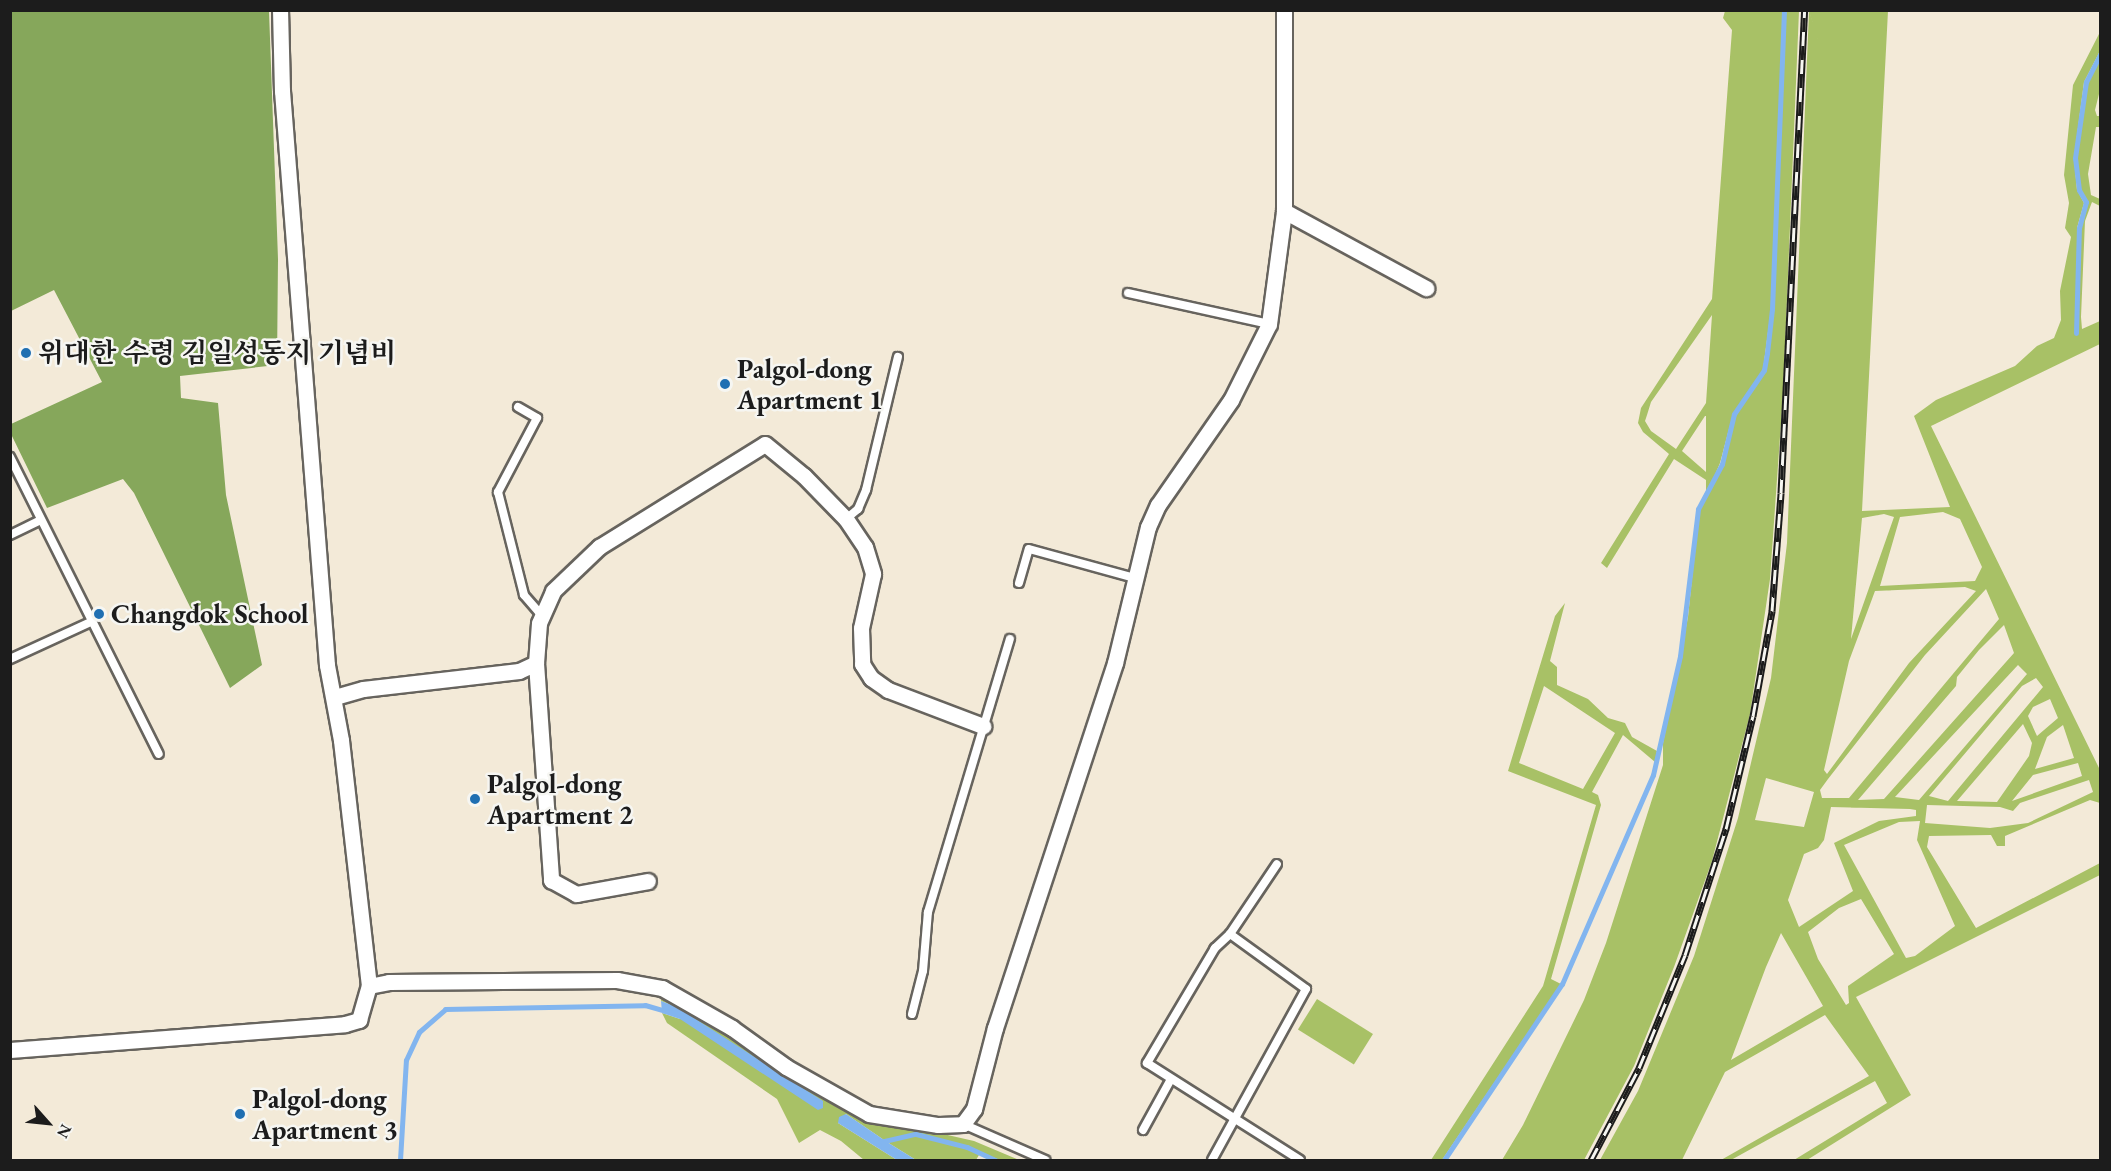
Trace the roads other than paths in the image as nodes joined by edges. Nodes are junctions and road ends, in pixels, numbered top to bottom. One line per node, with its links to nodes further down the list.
1 (280, 10): 20 (street)
2 (1284, 10): 3 (street)
3 (1284, 211): 4 (street); 6 (street)
4 (1426, 288)
5 (1128, 293): 6 (lane)
6 (1269, 324): 13 (street)
7 (898, 357): 10 (lane)
8 (519, 407): 15 (lane)
9 (10, 457): 11 (lane)
10 (846, 519): 15 (street); 21 (street)
11 (41, 520): 12 (lane); 16 (lane)
12 (10, 536)
13 (1135, 578): 14 (lane); 31 (street)
14 (1019, 583)
15 (542, 616): 19 (street)
16 (91, 622): 18 (lane); 22 (lane)
17 (1010, 639): 21 (lane)
18 (10, 659)
19 (536, 663): 20 (street); 24 (street)
20 (335, 698): 26 (street)
21 (983, 726): 27 (lane)
22 (159, 754)
23 (1277, 864): 25 (lane)
24 (648, 882)
25 (1230, 934): 29 (lane); 30 (lane)
26 (369, 986): 28 (street); 31 (street)
27 (912, 1014)
28 (10, 1050)
29 (1171, 1079): 30 (lane); 32 (lane)
30 (1232, 1119): 34 (lane); 35 (lane)
31 (963, 1124): 33 (lane)
32 (1143, 1130)
33 (1045, 1161)
34 (1212, 1161)
35 (1300, 1161)

